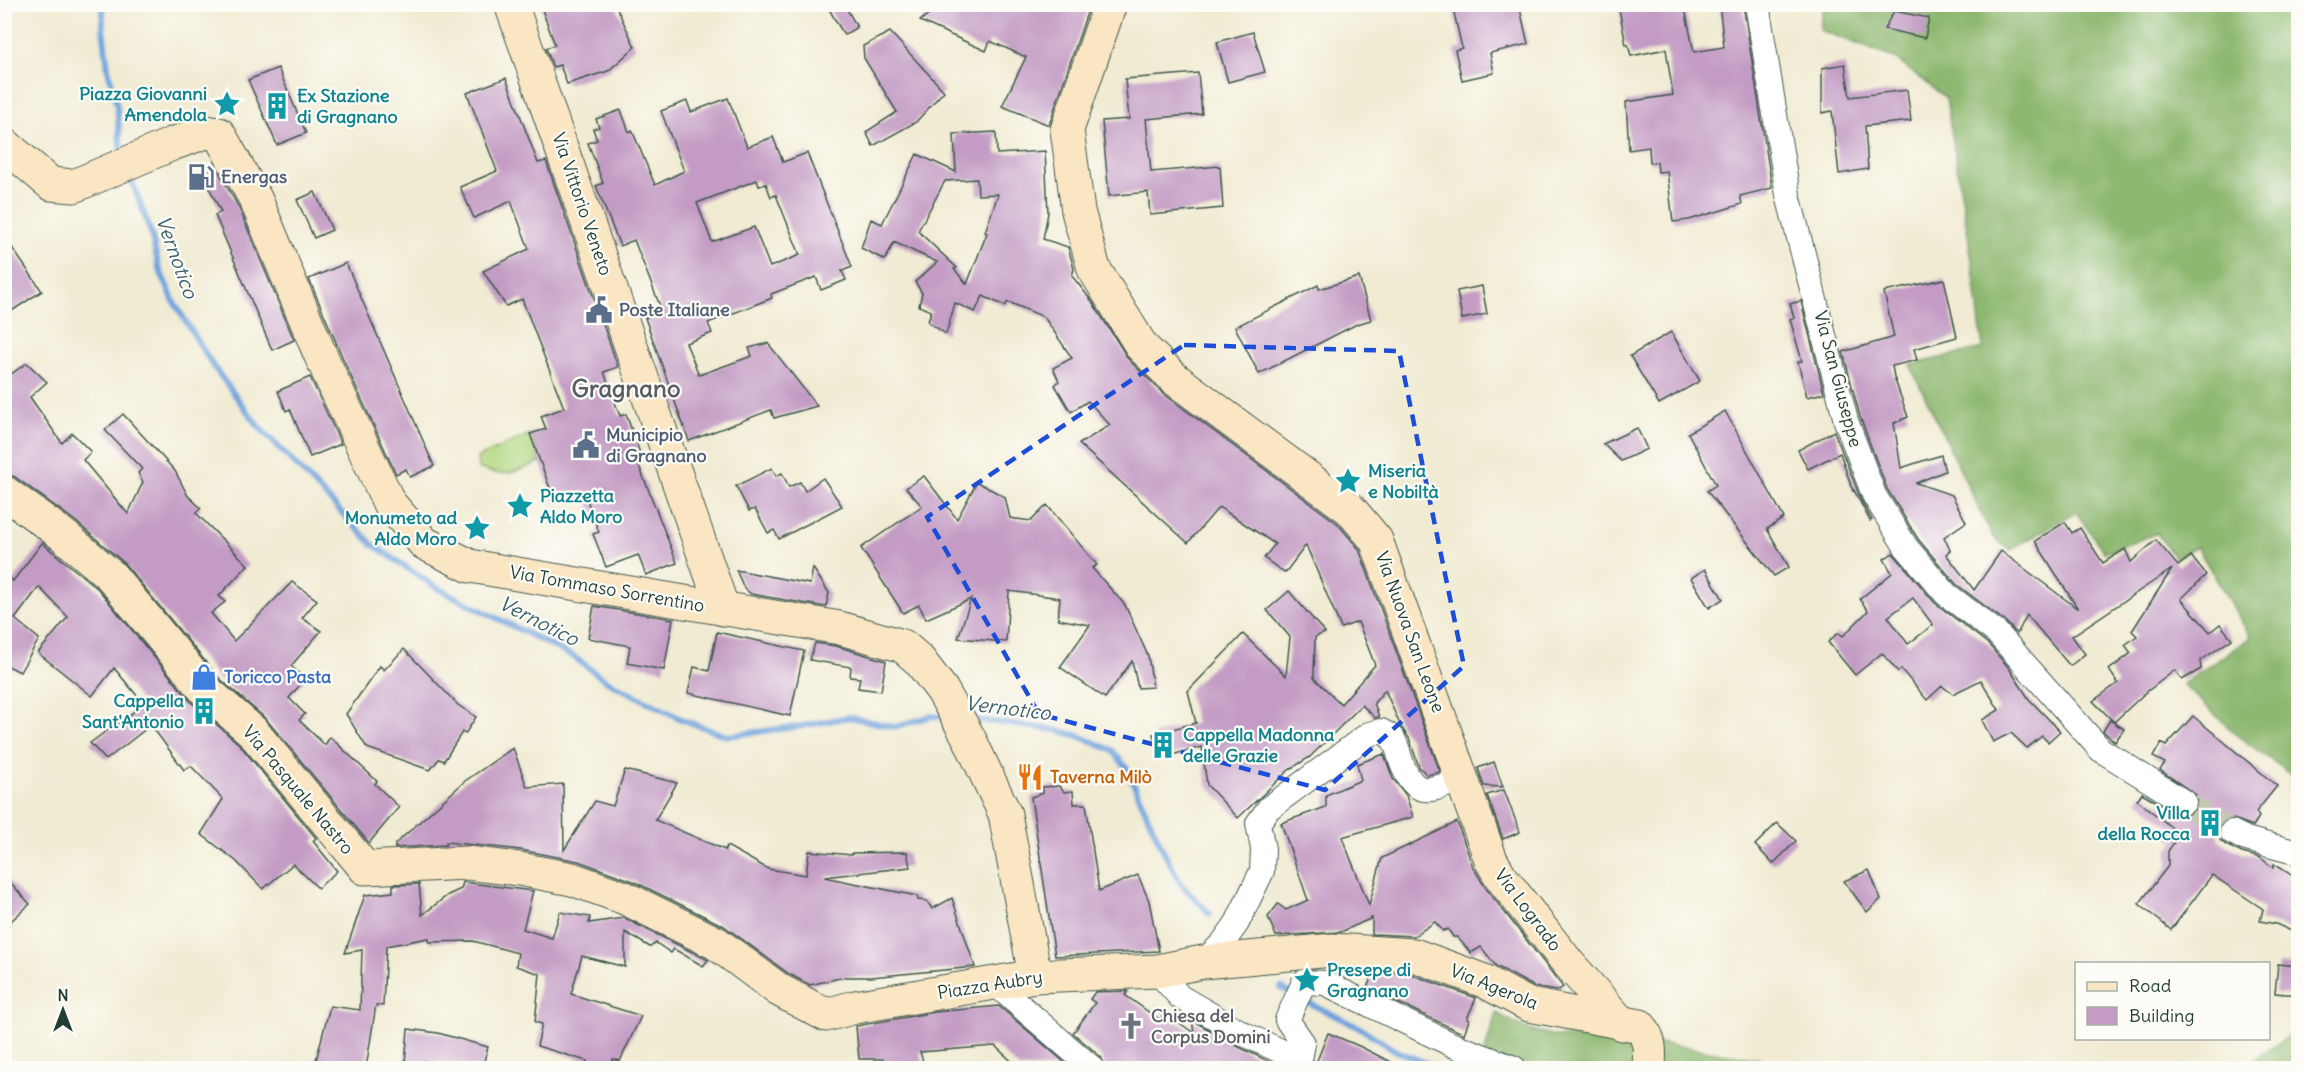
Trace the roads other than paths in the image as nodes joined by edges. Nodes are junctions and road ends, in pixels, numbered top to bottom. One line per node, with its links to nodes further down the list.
1 (511, 4): 6 (street, Via Vittorio Veneto)
2 (1110, 4): 7 (street, Via Nuova San Leone)
3 (1757, 4): 8 (street, Via San Giuseppe)
4 (4, 144): 6 (street, Via Tommaso Sorrentino)
5 (4, 492): 17 (street, Via Pasquale Nastro)
6 (723, 609): 14 (street, Via Tommaso Sorrentino)
7 (1463, 779): 11 (street); 12 (street, Via Logrado)
8 (2184, 802)
9 (2232, 832): 10 (street)
10 (2298, 853)
11 (1203, 962): 13 (street, Piazza Aubry); 16 (street, Via Agerola)
12 (1568, 963): 16 (street); 18 (street, Via Logrado)
13 (1156, 971): 14 (street, Piazza Aubry); 21 (street)
14 (1035, 976): 15 (street, Piazza Aubry)
15 (994, 983): 17 (street, Piazza Aubry); 20 (street)
16 (1546, 1008): 18 (street, Via Agerola)
17 (826, 1015)
18 (1622, 1024): 19 (street, Via Agerola)
19 (1649, 1058)
20 (1092, 1068)
21 (1514, 1068)

